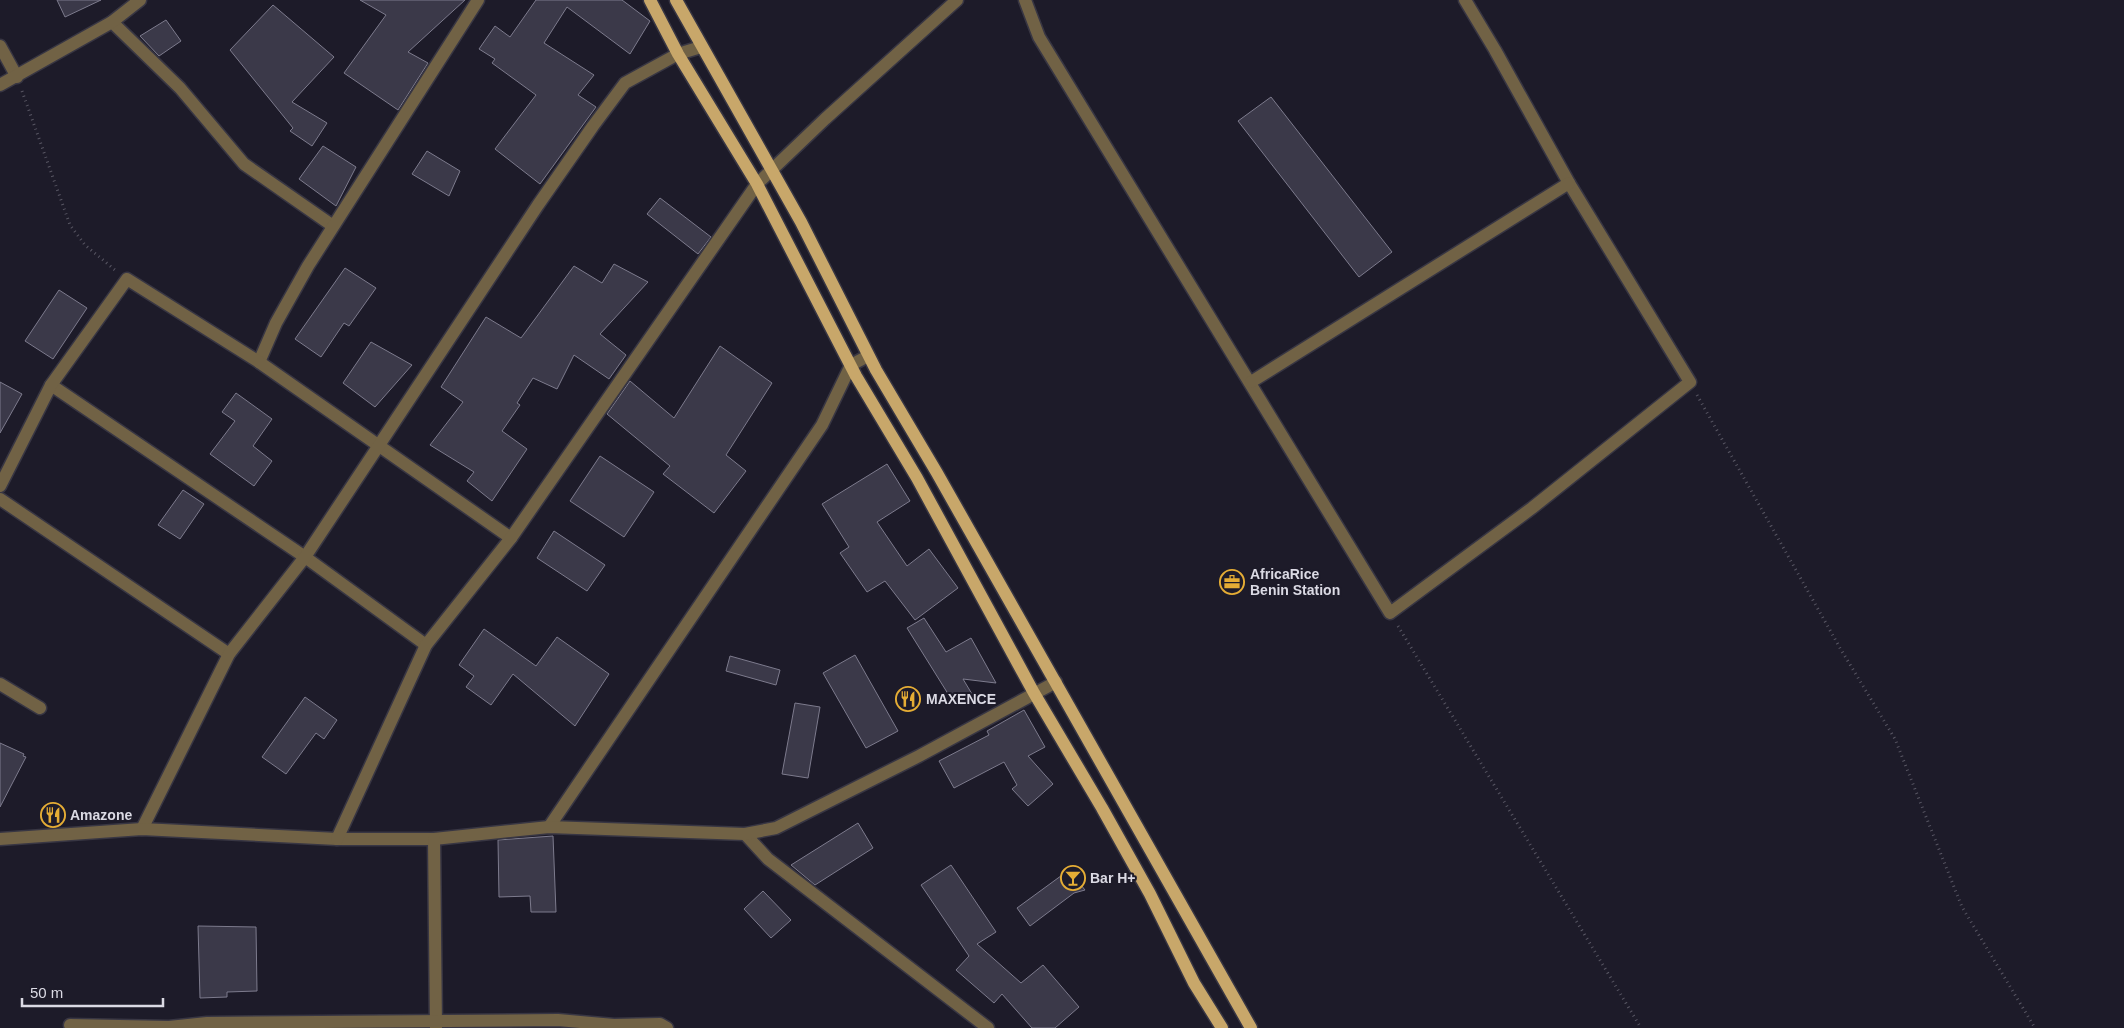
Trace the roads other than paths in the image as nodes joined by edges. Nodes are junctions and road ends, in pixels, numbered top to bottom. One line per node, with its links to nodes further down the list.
1 (140, 0): 8 (street)
2 (478, 0): 17 (street)
3 (650, 0): 11 (main road)
4 (676, 0): 10 (main road)
5 (957, 0): 14 (street)
6 (1025, 0): 21 (street)
7 (1465, 0): 15 (street)
8 (112, 22): 12 (street); 17 (street)
9 (0, 46): 12 (street)
10 (701, 47): 11 (street); 14 (main road)
11 (678, 54): 16 (main road); 23 (street)
12 (16, 76): 13 (street)
13 (0, 85)
14 (770, 170): 16 (street); 18 (main road)
15 (1570, 183): 21 (street); 21 (street)
16 (757, 184): 20 (main road); 26 (street)
17 (334, 226): 19 (street)
18 (868, 356): 20 (street); 30 (main road)
19 (259, 362): 22 (street); 23 (street)
20 (851, 364): 32 (main road); 34 (street)
21 (1251, 382)
22 (51, 385): 24 (street); 27 (street)
23 (379, 447): 26 (street); 27 (street)
24 (0, 486)
25 (0, 499): 29 (street)
26 (511, 538): 28 (street)
27 (305, 557): 28 (street); 29 (street)
28 (426, 645): 38 (street)
29 (229, 654): 35 (street)
30 (1056, 682): 32 (street); 45 (main road)
31 (0, 684): 33 (street)
32 (1034, 693): 36 (street); 44 (main road)
33 (40, 708)
34 (549, 827): 36 (street); 39 (street)
35 (142, 829): 37 (street); 38 (street)
36 (745, 834): 43 (street)
37 (0, 839)
38 (337, 839): 39 (street)
39 (434, 839): 40 (street)
40 (436, 1024): 41 (street); 42 (street)
41 (70, 1025)
42 (667, 1028)
43 (988, 1028)
44 (1222, 1028)
45 (1251, 1028)

